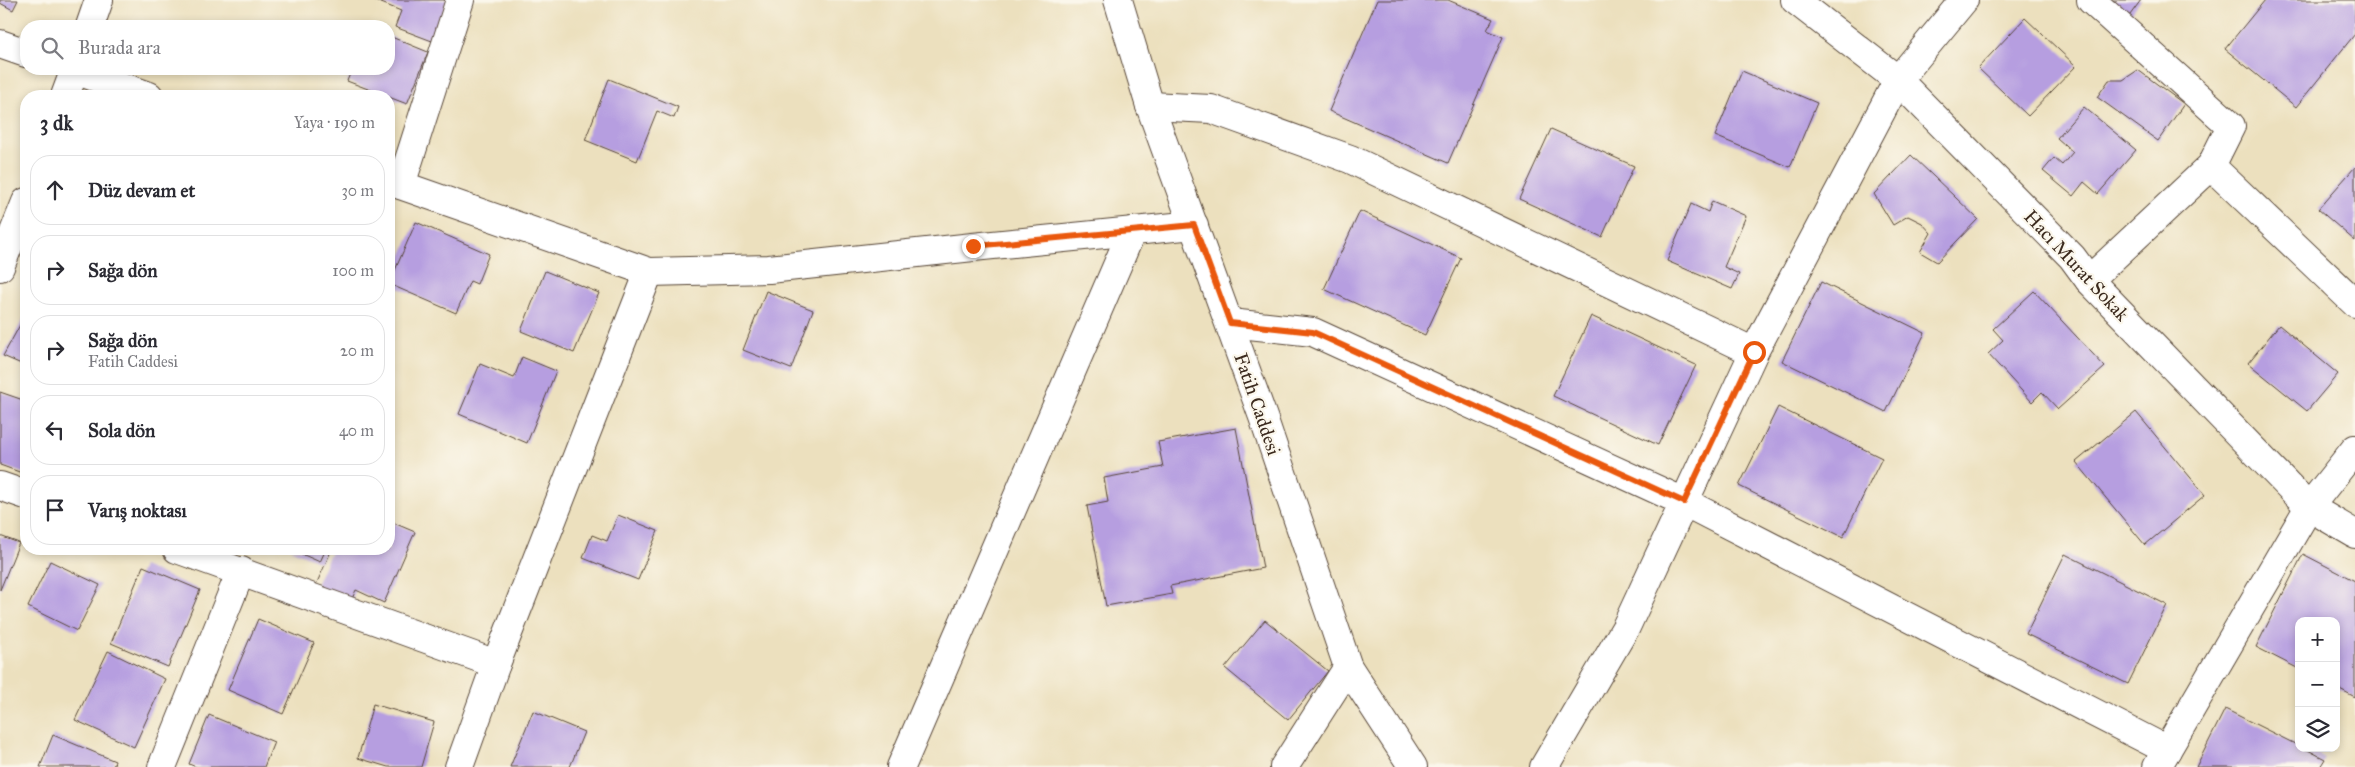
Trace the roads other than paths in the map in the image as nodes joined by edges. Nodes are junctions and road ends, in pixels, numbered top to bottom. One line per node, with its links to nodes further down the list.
1 (99, 0): 7 (street)
2 (460, 0): 17 (street)
3 (1118, 0): 15 (street, Fatih Caddesi)
4 (1795, 0): 12 (street, Hacı Murat Sokak)
5 (1964, 0): 12 (street)
6 (2092, 0): 16 (street)
7 (92, 20)
8 (0, 44): 9 (street)
9 (20, 51)
10 (72, 75): 13 (street)
11 (91, 75): 14 (street)
12 (1898, 80): 23 (street, Hacı Murat Sokak); 26 (street)
13 (67, 90)
14 (132, 90)
15 (1150, 106): 19 (street, Fatih Caddesi); 26 (street)
16 (2211, 166): 23 (street); 24 (street)
17 (395, 183): 22 (street)
18 (20, 217): 21 (street)
19 (1194, 225): 20 (street); 25 (street, Fatih Caddesi)
20 (1132, 231): 22 (street); 40 (street)
21 (0, 267)
22 (649, 272): 35 (street)
23 (2089, 280): 31 (street, Hacı Murat Sokak)
24 (2355, 303)
25 (1230, 323): 30 (street); 36 (street, Fatih Caddesi)
26 (1754, 352): 30 (street)
27 (2355, 449): 31 (street)
28 (0, 486): 29 (street)
29 (20, 493)
30 (1684, 502): 37 (street); 43 (street)
31 (2309, 507): 32 (street, Hacı Murat Sokak); 37 (street)
32 (2355, 534)
33 (194, 555): 34 (street)
34 (241, 571): 35 (street); 38 (street)
35 (496, 664): 39 (street)
36 (1348, 667): 41 (street); 42 (street, Fatih Caddesi)
37 (2162, 758)
38 (162, 767)
39 (459, 767)
40 (901, 767)
41 (1284, 767)
42 (1413, 767)
43 (1544, 767)

